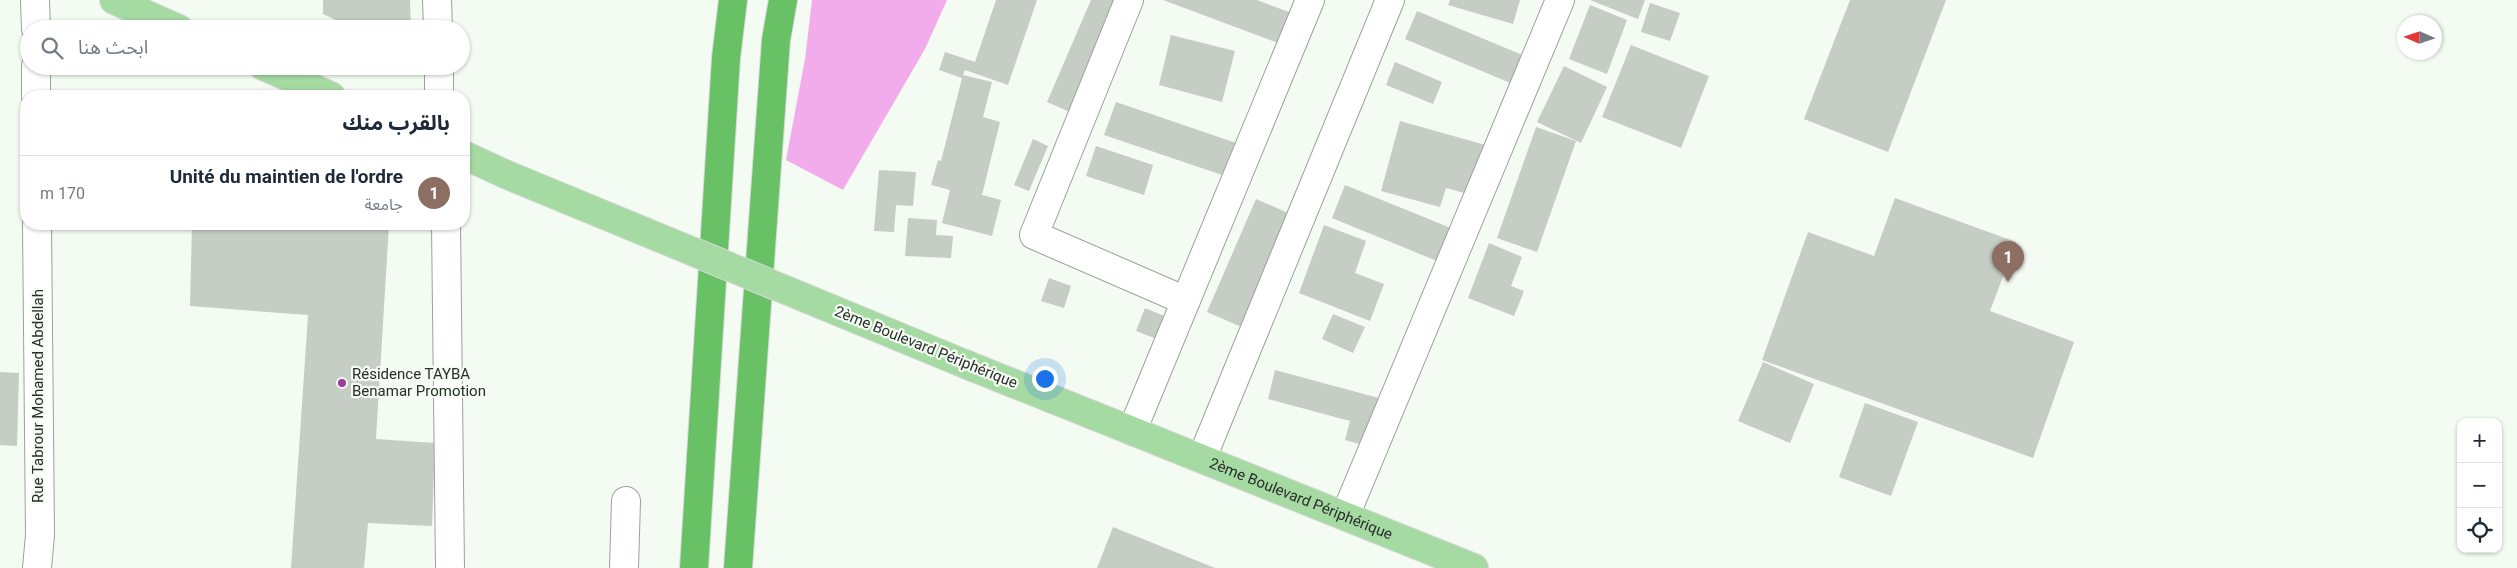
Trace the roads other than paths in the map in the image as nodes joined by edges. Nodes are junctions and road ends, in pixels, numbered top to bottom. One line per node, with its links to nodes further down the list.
1 (35, 0): 10 (street)
2 (114, 0): 11 (main road)
3 (437, 0): 12 (street)
4 (733, 0): 30 (highway)
5 (783, 0): 31 (highway)
6 (1129, 0): 22 (street)
7 (1310, 0): 22 (street)
8 (1390, 0): 24 (street)
9 (1560, 0): 26 (street)
10 (36, 20)
11 (159, 20)
12 (438, 20)
13 (36, 75): 16 (street)
14 (283, 75): 17 (main road)
15 (439, 75): 18 (street)
16 (36, 90)
17 (317, 90)
18 (439, 90)
19 (470, 159): 23 (main road, 2ème Boulevard Périphérique, bridge)
20 (37, 230): 27 (street, Rue Tabrour Mohamed Abdellah)
21 (446, 230): 28 (street)
22 (1186, 301): 23 (street)
23 (1132, 431): 24 (main road, 2ème Boulevard Périphérique)
24 (1202, 458): 26 (main road, 2ème Boulevard Périphérique)
25 (626, 501): 29 (street)
26 (1345, 516): 32 (main road, 2ème Boulevard Périphérique)
27 (37, 568)
28 (450, 568)
29 (624, 568)
30 (694, 568)
31 (738, 568)
32 (1474, 568)

